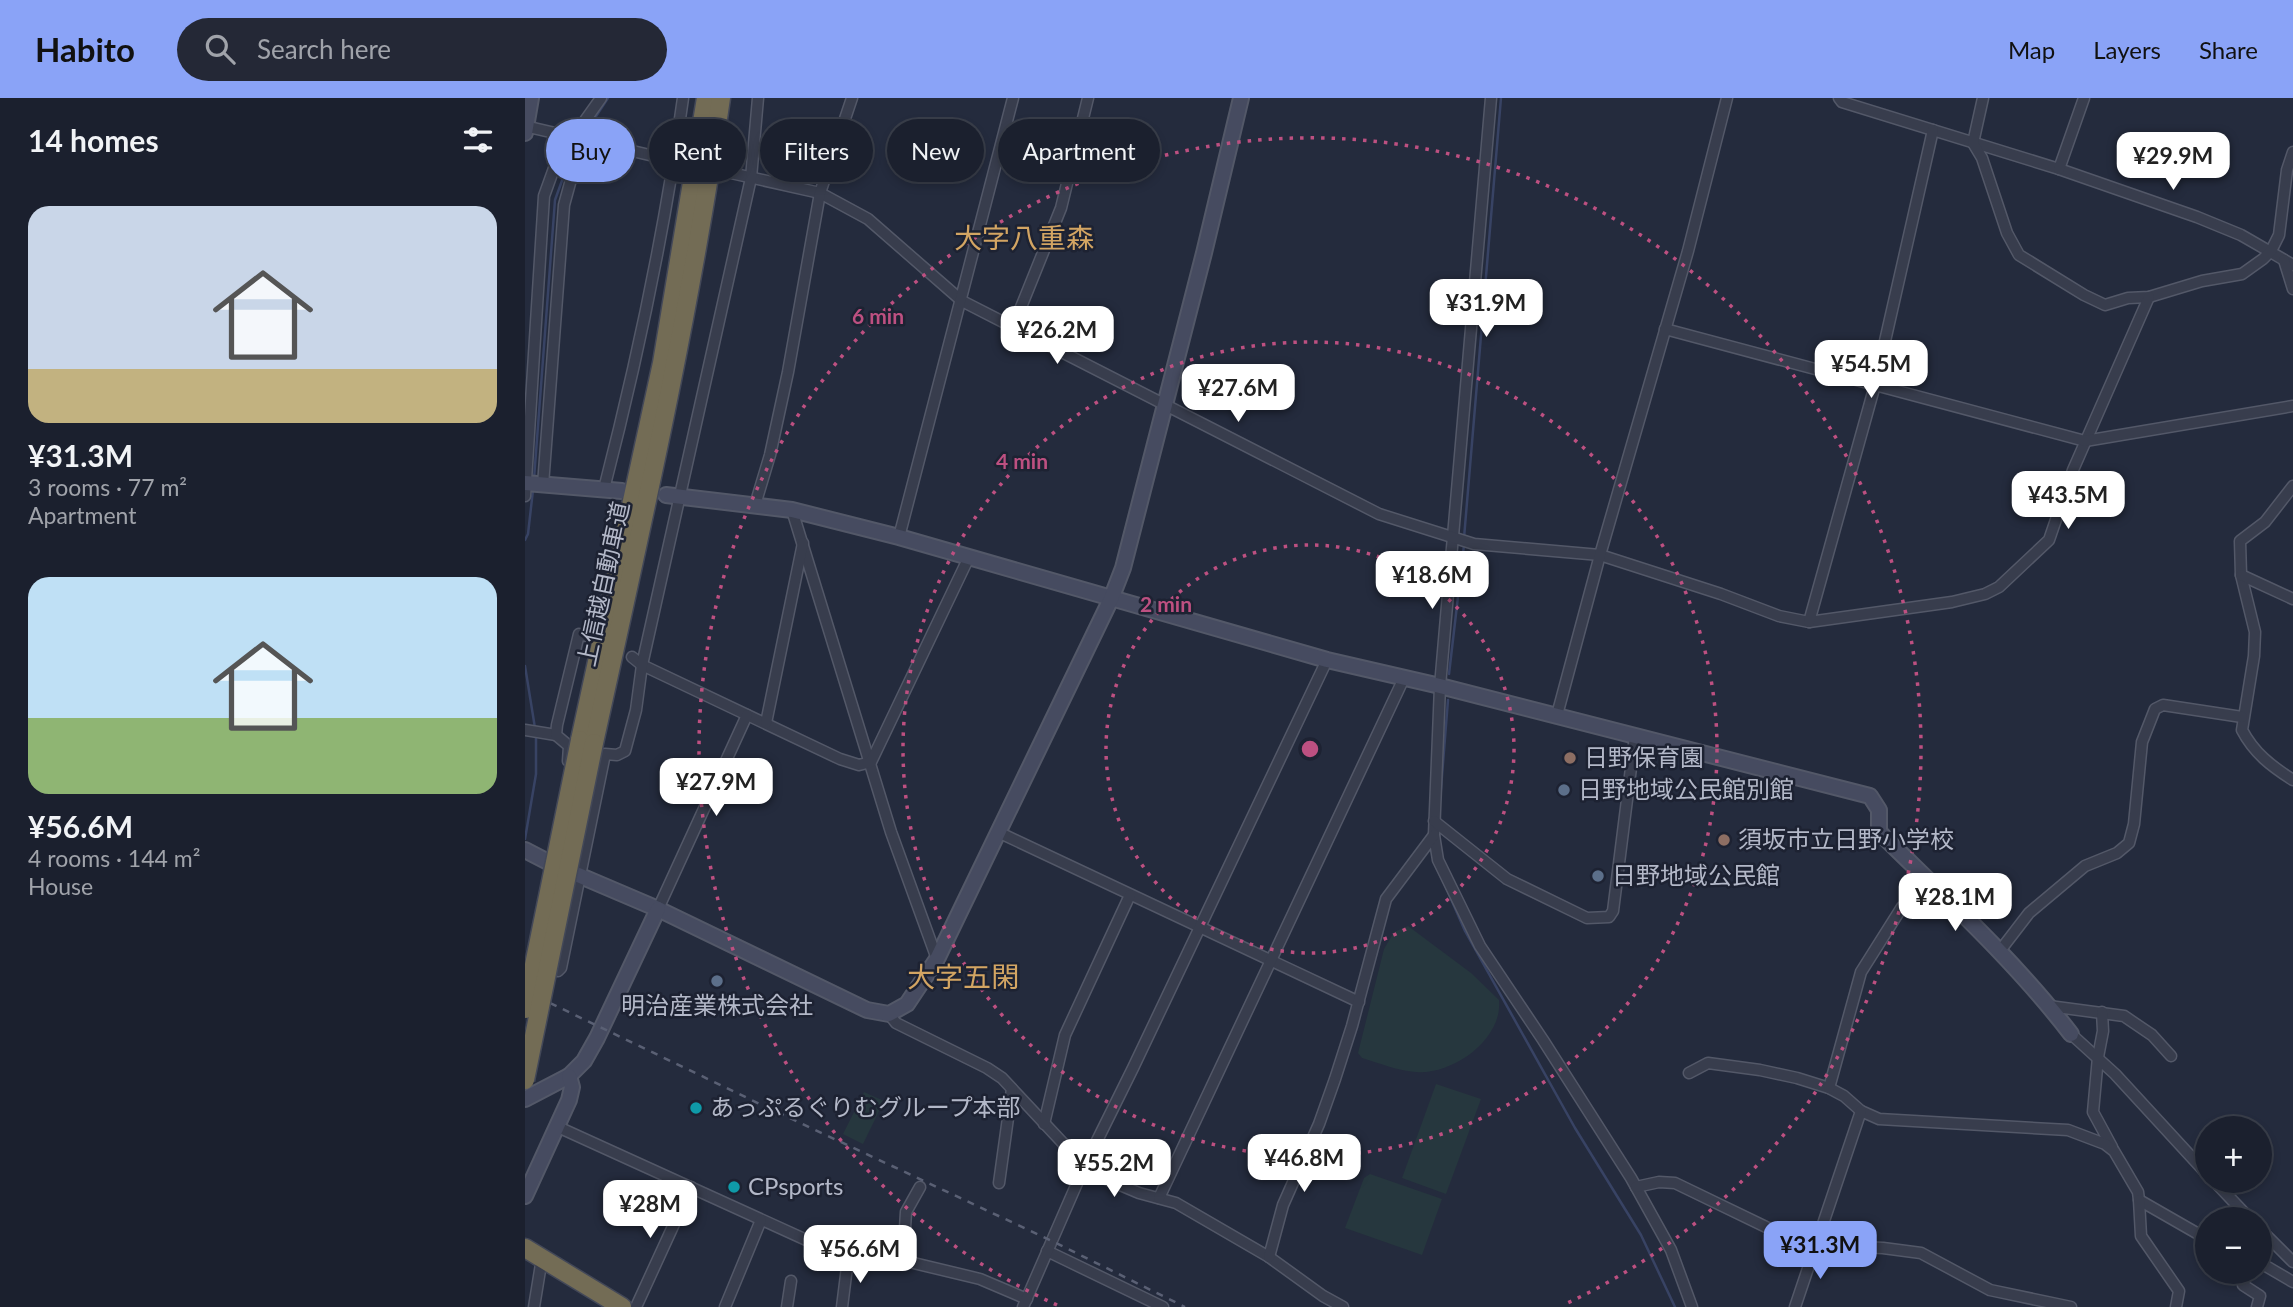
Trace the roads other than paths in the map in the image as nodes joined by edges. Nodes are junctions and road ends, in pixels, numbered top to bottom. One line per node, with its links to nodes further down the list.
1 (531, 98): 18 (street)
2 (601, 98): 16 (street)
3 (683, 98): 17 (street)
4 (706, 98): 73 (highway, 上信越自動車道)
5 (721, 98): 73 (highway, 上信越自動車道)
6 (758, 98): 25 (street)
7 (852, 98): 29 (street)
8 (1013, 98): 35 (street)
9 (1088, 98): 36 (street)
10 (1241, 98): 39 (street)
11 (1492, 98): 52 (street)
12 (1727, 98): 37 (street)
13 (1839, 98): 19 (street)
14 (1983, 98): 21 (street)
15 (2084, 98): 23 (street)
16 (586, 119)
17 (680, 119)
18 (525, 128): 20 (street)
19 (1934, 130): 21 (street); 38 (street)
20 (546, 132)
21 (1973, 143): 23 (street); 34 (street)
22 (2293, 152): 30 (street)
23 (2059, 169): 31 (street)
24 (746, 177): 25 (street)
25 (751, 178): 29 (street); 48 (street)
26 (549, 182): 41 (street)
27 (570, 182): 43 (street)
28 (669, 182): 46 (street)
29 (820, 193): 35 (street); 49 (street)
30 (2288, 201): 31 (street)
31 (2271, 251): 32 (street); 34 (street)
32 (2288, 263): 33 (street)
33 (2293, 289)
34 (2149, 297): 42 (street)
35 (962, 301): 36 (street); 51 (street)
36 (1013, 327): 39 (street)
37 (1665, 329): 38 (street); 54 (street)
38 (1875, 385): 42 (street); 59 (street)
39 (1165, 404): 52 (street); 57 (street)
40 (2293, 405): 42 (street)
41 (527, 420): 44 (street)
42 (2085, 441): 59 (street)
43 (543, 485): 44 (street); 46 (street)
44 (526, 486)
45 (2293, 486): 56 (street)
46 (604, 489): 47 (street)
47 (622, 491)
48 (672, 495): 49 (street); 63 (street)
49 (755, 505): 50 (street)
50 (792, 510): 51 (street); 53 (street)
51 (899, 537): 55 (street)
52 (1460, 539): 54 (street); 65 (street)
53 (803, 543): 69 (street); 74 (street)
54 (1600, 555): 59 (street); 67 (street)
55 (969, 557): 57 (street); 74 (street)
56 (2241, 575): 58 (street); 68 (street)
57 (1111, 599): 62 (street); 77 (street)
58 (2293, 599)
59 (1809, 622)
60 (590, 637): 71 (street)
61 (632, 657): 63 (street)
62 (1327, 660): 64 (street); 85 (street)
63 (642, 665): 66 (street); 73 (street)
64 (1404, 678): 65 (street); 88 (street)
65 (1440, 686): 67 (street); 76 (street)
66 (747, 715): 69 (street); 84 (street)
67 (1557, 715): 72 (street)
68 (2242, 717): 75 (street); 86 (street)
69 (766, 723): 74 (street)
70 (527, 730): 71 (street)
71 (556, 735): 73 (street)
72 (1636, 736): 76 (street); 82 (street)
73 (587, 746): 80 (street); 81 (street); 91 (highway, 上信越自動車道, bridge); 99 (highway, 上信越自動車道, bridge)
74 (871, 762): 87 (street)
75 (2293, 780)
76 (1434, 821): 78 (street)
77 (998, 832): 83 (street); 87 (street)
78 (1434, 835): 89 (street); 112 (street)
79 (526, 850): 80 (street)
80 (549, 863): 81 (street); 81 (street)
81 (581, 876): 84 (street)
82 (1937, 889): 86 (street); 100 (street)
83 (1130, 895): 85 (street); 104 (street)
84 (657, 909): 93 (street); 98 (street)
85 (1200, 929): 88 (street); 108 (street)
86 (1999, 952): 90 (street)
87 (937, 959): 93 (street)
88 (1271, 961): 89 (street); 115 (street)
89 (1359, 1002): 124 (street)
90 (2049, 1006): 92 (street); 94 (street)
91 (525, 1009)
92 (2102, 1012): 95 (street); 96 (street)
93 (889, 1014): 101 (street)
94 (2071, 1034): 96 (street)
95 (2171, 1056)
96 (2098, 1057): 106 (street); 107 (street)
97 (1689, 1073): 100 (street)
98 (569, 1076): 102 (street); 105 (street)
99 (525, 1080)
100 (1829, 1088): 103 (street)
101 (1012, 1089): 104 (street); 109 (street)
102 (525, 1099)
103 (1861, 1111): 106 (street); 121 (street)
104 (1044, 1124): 108 (street)
105 (558, 1127): 111 (street); 114 (street)
106 (2114, 1151): 116 (street)
107 (2195, 1161)
108 (1085, 1165): 115 (street); 123 (street)
109 (999, 1184)
110 (920, 1186): 127 (street)
111 (691, 1187): 118 (street); 136 (street)
112 (1636, 1187): 121 (street); 142 (street)
113 (2225, 1193): 117 (street)
114 (525, 1196)
115 (1159, 1198): 124 (street)
116 (2139, 1200): 119 (street); 145 (street)
117 (2239, 1207)
118 (761, 1220): 126 (street); 137 (street)
119 (2195, 1233)
120 (2272, 1241): 128 (street)
121 (1815, 1245): 143 (street); 144 (street)
122 (525, 1248): 125 (highway)
123 (1047, 1251): 133 (street); 140 (street)
124 (1269, 1257): 141 (street)
125 (542, 1258): 134 (street); 135 (highway)
126 (848, 1258): 127 (street); 139 (street)
127 (903, 1261): 133 (street)
128 (2293, 1262)
129 (2272, 1270): 131 (street)
130 (791, 1281): 138 (street)
131 (2293, 1282)
132 (2243, 1284): 146 (street)
133 (1025, 1303)
134 (534, 1307)
135 (622, 1307)
136 (636, 1307)
137 (725, 1307)
138 (787, 1307)
139 (842, 1307)
140 (1163, 1307)
141 (1343, 1307)
142 (1692, 1307)
143 (1795, 1307)
144 (2071, 1307)
145 (2176, 1307)
146 (2257, 1307)

